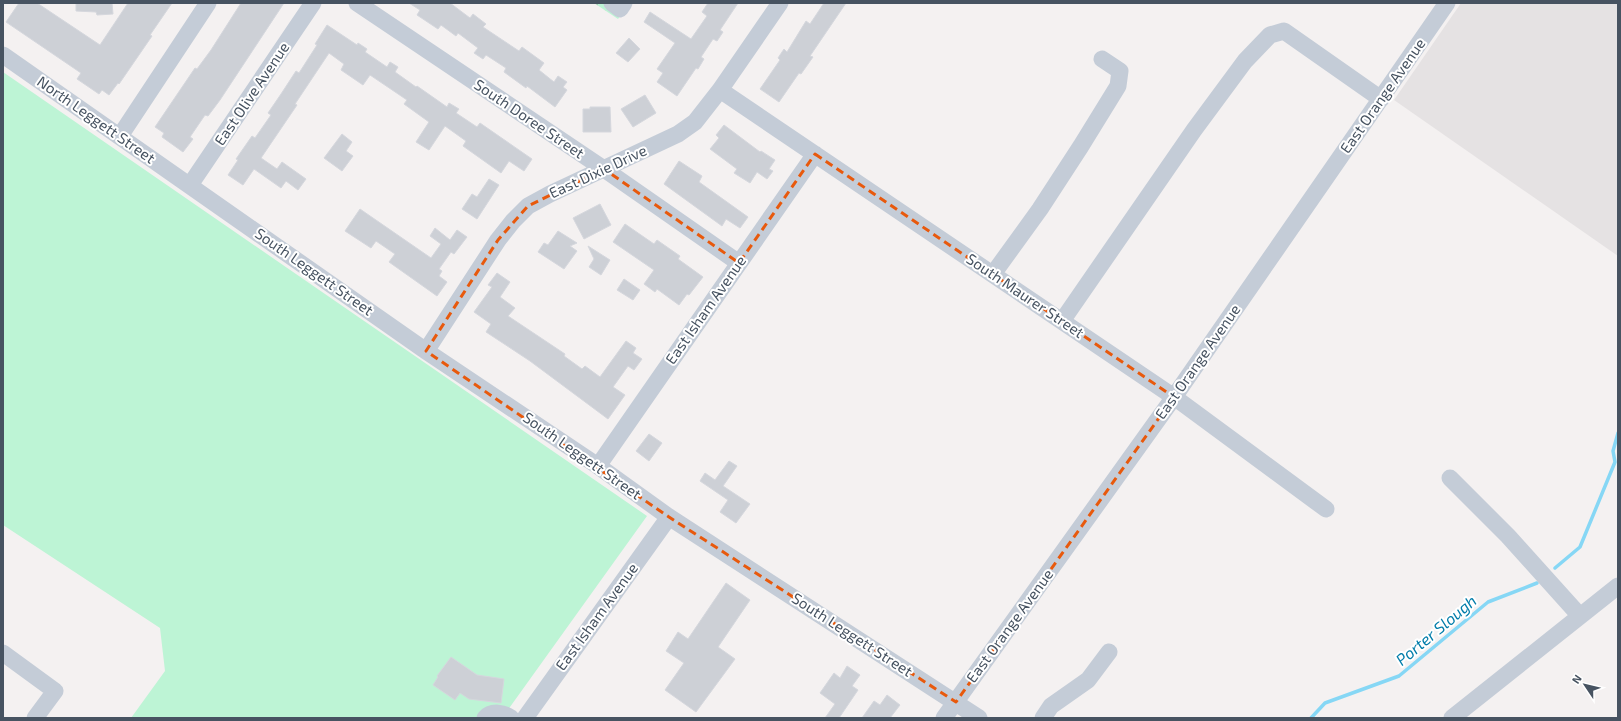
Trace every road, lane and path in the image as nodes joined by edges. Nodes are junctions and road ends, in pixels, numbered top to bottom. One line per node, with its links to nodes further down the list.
1 (208, 3): 12 (street)
2 (313, 3): 15 (street, East Olive Avenue)
3 (357, 3): 14 (street, South Doree Street)
4 (612, 3): 5 (street)
5 (624, 3)
6 (780, 3): 10 (street, East Dixie Drive)
7 (1447, 3): 11 (street, East Orange Avenue)
8 (3, 55): 12 (street, North Leggett Street)
9 (1102, 58): 17 (street)
10 (720, 90): 13 (street, South Maurer Street); 14 (street, East Dixie Drive)
11 (1381, 99): 18 (street); 20 (street, East Orange Avenue)
12 (120, 136): 15 (street, North Leggett Street)
13 (815, 154): 16 (street, East Isham Avenue); 17 (street, South Maurer Street)
14 (604, 169): 16 (street, South Doree Street); 19 (street, East Dixie Drive)
15 (190, 185): 19 (street, South Leggett Street)
16 (738, 263): 21 (street, East Isham Avenue)
17 (993, 274): 18 (street, South Maurer Street)
18 (1062, 321): 20 (street, South Maurer Street)
19 (426, 351): 21 (street, South Leggett Street)
20 (1174, 397): 23 (street, South Maurer Street); 29 (street, East Orange Avenue)
21 (598, 466): 24 (street, South Leggett Street)
22 (1450, 478): 26 (street)
23 (1326, 509)
24 (669, 517): 29 (street, South Leggett Street); 33 (street, East Isham Avenue)
25 (1618, 586): 26 (street)
26 (1580, 616): 37 (street)
27 (1109, 652): 36 (street)
28 (3, 653): 30 (street)
29 (956, 702): 34 (street, East Orange Avenue); 35 (street, South Leggett Street)
30 (35, 718)
31 (485, 718): 32 (street)
32 (511, 718)
33 (525, 718)
34 (944, 718)
35 (979, 718)
36 (1043, 718)
37 (1452, 718)

